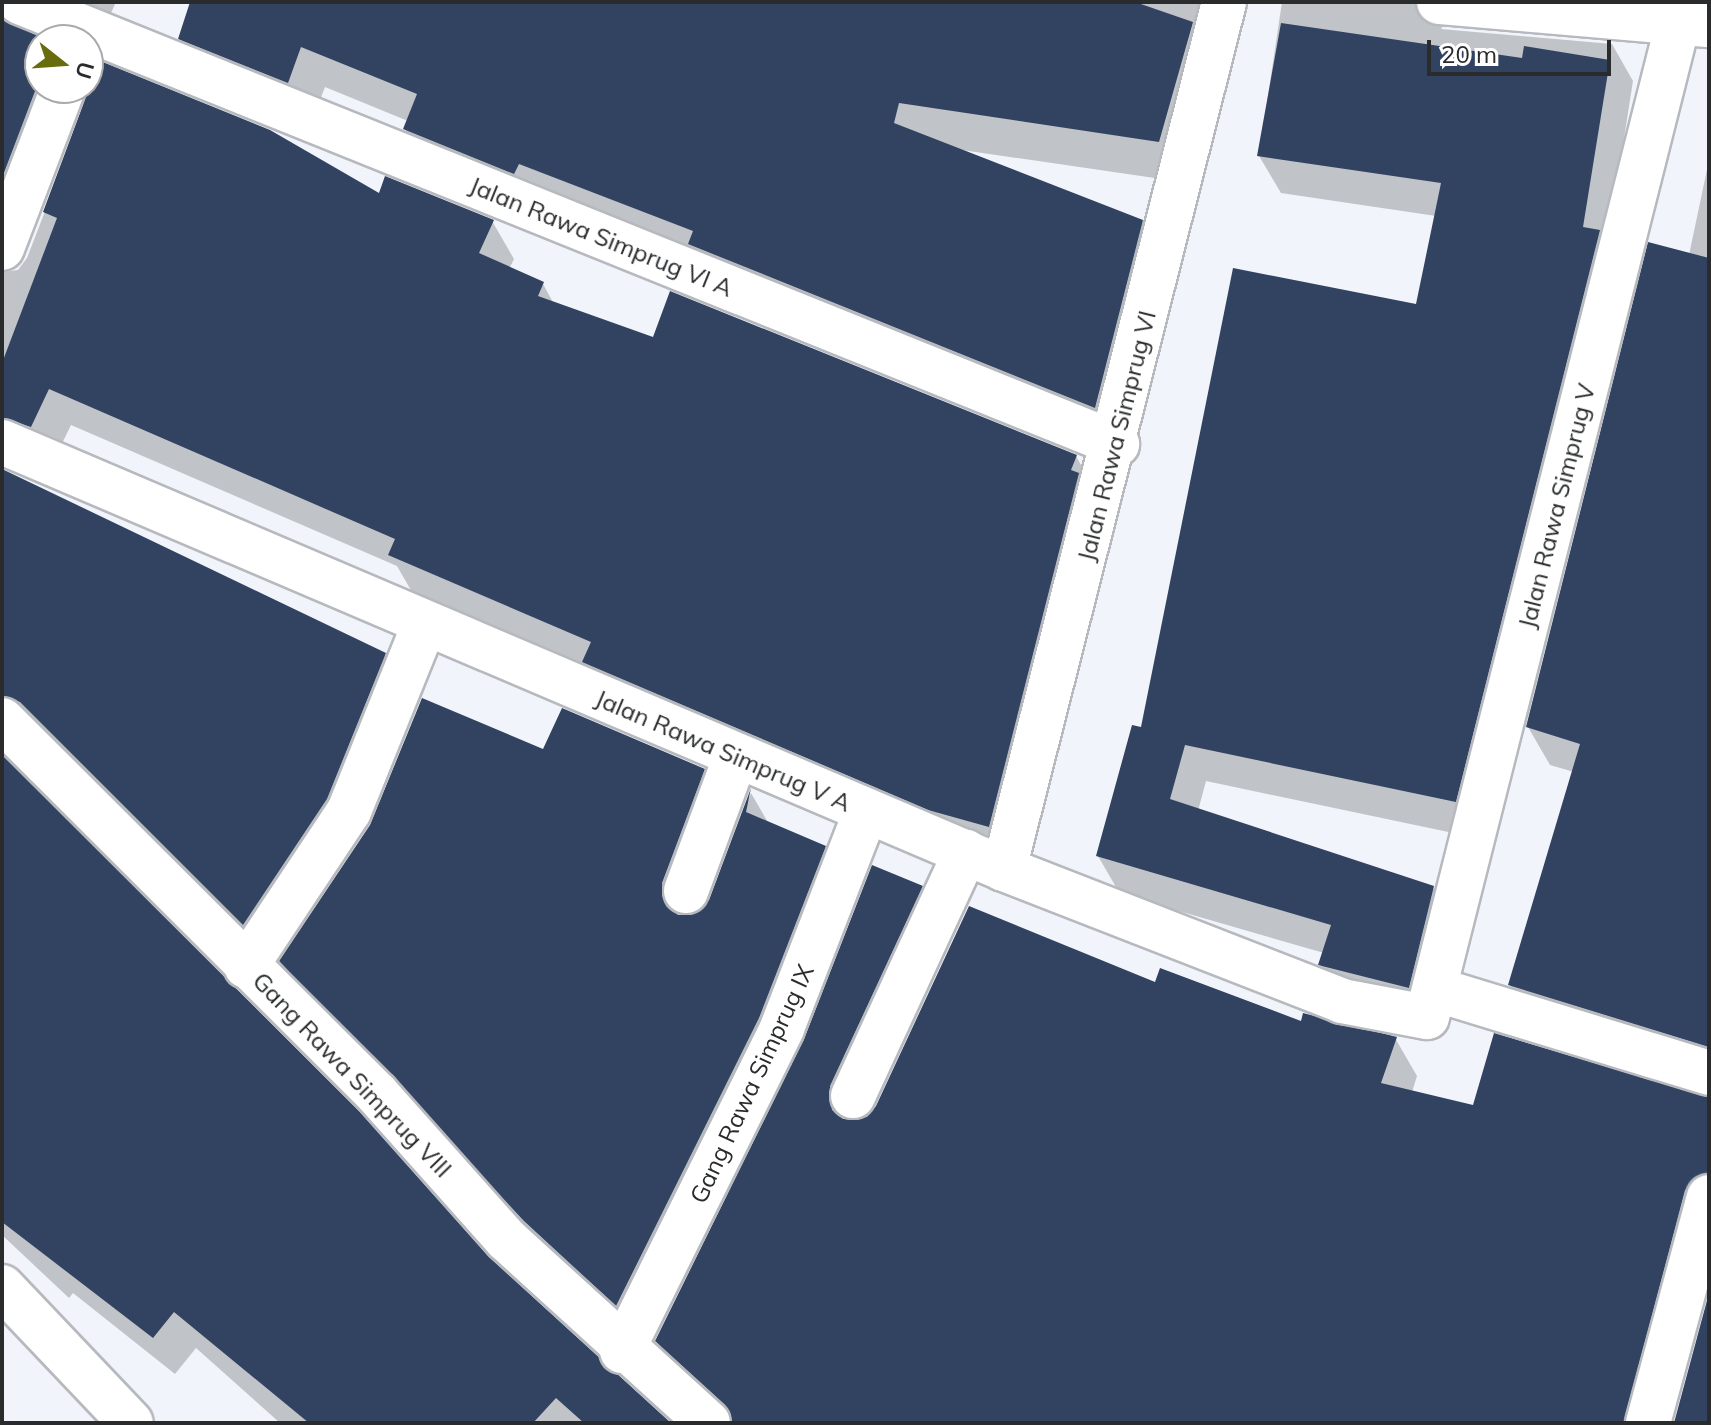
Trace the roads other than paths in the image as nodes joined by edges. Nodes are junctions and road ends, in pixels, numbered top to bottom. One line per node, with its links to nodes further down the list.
1 (20, 2): 4 (street, Jalan Rawa Simprug VI A)
2 (1224, 2): 10 (street, Jalan Rawa Simprug VI)
3 (1439, 2): 5 (street)
4 (87, 24)
5 (1693, 24): 18 (street, Jalan Rawa Simprug V)
6 (104, 31): 10 (street, Jalan Rawa Simprug VI A)
7 (57, 104): 8 (street)
8 (2, 248)
9 (2, 442): 11 (street, Jalan Rawa Simprug V A)
10 (1117, 444): 15 (street, Jalan Rawa Simprug VI)
11 (424, 625): 13 (street, Jalan Rawa Simprug V A); 17 (street)
12 (2, 720): 17 (street, Gang Rawa Simprug VIII)
13 (736, 756): 14 (street, Jalan Rawa Simprug V A); 16 (street)
14 (866, 811): 15 (street, Jalan Rawa Simprug V A); 23 (street, Gang Rawa Simprug IX)
15 (985, 860): 18 (street, Jalan Rawa Simprug V A); 20 (street, Jalan Rawa Simprug VI)
16 (686, 891)
17 (246, 966): 23 (street, Gang Rawa Simprug VIII)
18 (1438, 990): 19 (street)
19 (1709, 1073)
20 (853, 1096)
21 (1709, 1197): 26 (street)
22 (2, 1287): 24 (street)
23 (622, 1351): 25 (street, Gang Rawa Simprug VIII)
24 (131, 1423)
25 (708, 1423)
26 (1648, 1423)

